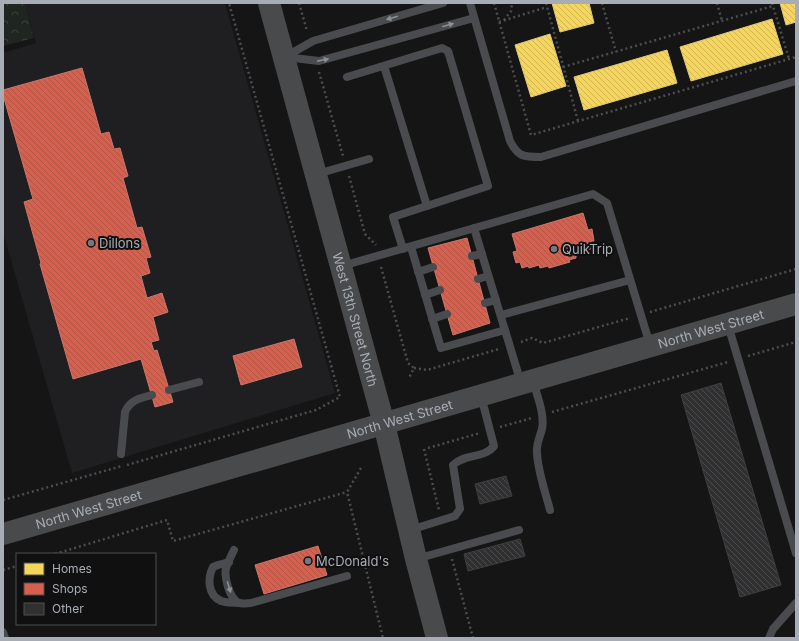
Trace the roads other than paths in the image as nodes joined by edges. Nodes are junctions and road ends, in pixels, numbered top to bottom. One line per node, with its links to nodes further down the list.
1 (269, 3): 5 (main road, West 13th Street North)
2 (443, 3): 5 (lane, one-way to 5)
3 (470, 3): 4 (lane)
4 (474, 18): 5 (lane, one-way to 4); 8 (lane)
5 (284, 57): 10 (main road, West 13th Street North)
6 (384, 66): 7 (lane); 11 (lane); 11 (lane)
7 (347, 77)
8 (796, 81)
9 (369, 159): 10 (lane)
10 (316, 174): 16 (main road, West 13th Street North)
11 (427, 206): 13 (lane)
12 (474, 228): 13 (lane); 14 (lane); 21 (lane)
13 (407, 248): 16 (lane); 18 (lane)
14 (482, 254): 15 (lane); 19 (lane)
15 (472, 256)
16 (341, 266): 38 (main road, West 13th Street North)
17 (433, 268): 18 (lane)
18 (418, 272): 23 (lane)
19 (488, 276): 20 (lane); 24 (lane)
20 (478, 279)
21 (630, 280): 28 (lane); 32 (lane)
22 (440, 290): 23 (lane)
23 (425, 295): 29 (lane)
24 (496, 300): 25 (lane); 28 (lane)
25 (484, 303)
26 (796, 304): 30 (main road, North West Street)
27 (447, 314): 29 (lane)
28 (500, 315): 31 (lane)
29 (432, 319): 31 (lane)
30 (728, 324): 32 (main road, North West Street); 45 (lane)
31 (505, 330): 34 (lane)
32 (650, 346): 34 (main road, North West Street)
33 (199, 382): 35 (lane)
34 (527, 382): 37 (main road, North West Street); 40 (lane)
35 (169, 390)
36 (152, 395): 39 (lane)
37 (481, 395): 38 (main road, North West Street); 41 (lane)
38 (384, 424): 41 (main road, West 13th Street North); 43 (main road, North West Street)
39 (121, 454)
40 (550, 510)
41 (409, 530): 46 (main road, West 13th Street North)
42 (519, 530): 46 (lane)
43 (3, 534)
44 (234, 550): 47 (lane)
45 (796, 553)
46 (416, 559): 53 (main road, West 13th Street North)
47 (228, 562): 49 (lane, one-way to 49); 49 (lane)
48 (346, 576): 49 (lane)
49 (240, 603)
50 (796, 603): 54 (lane)
51 (3, 632): 52 (lane)
52 (5, 638)
53 (437, 638)
54 (769, 638)

